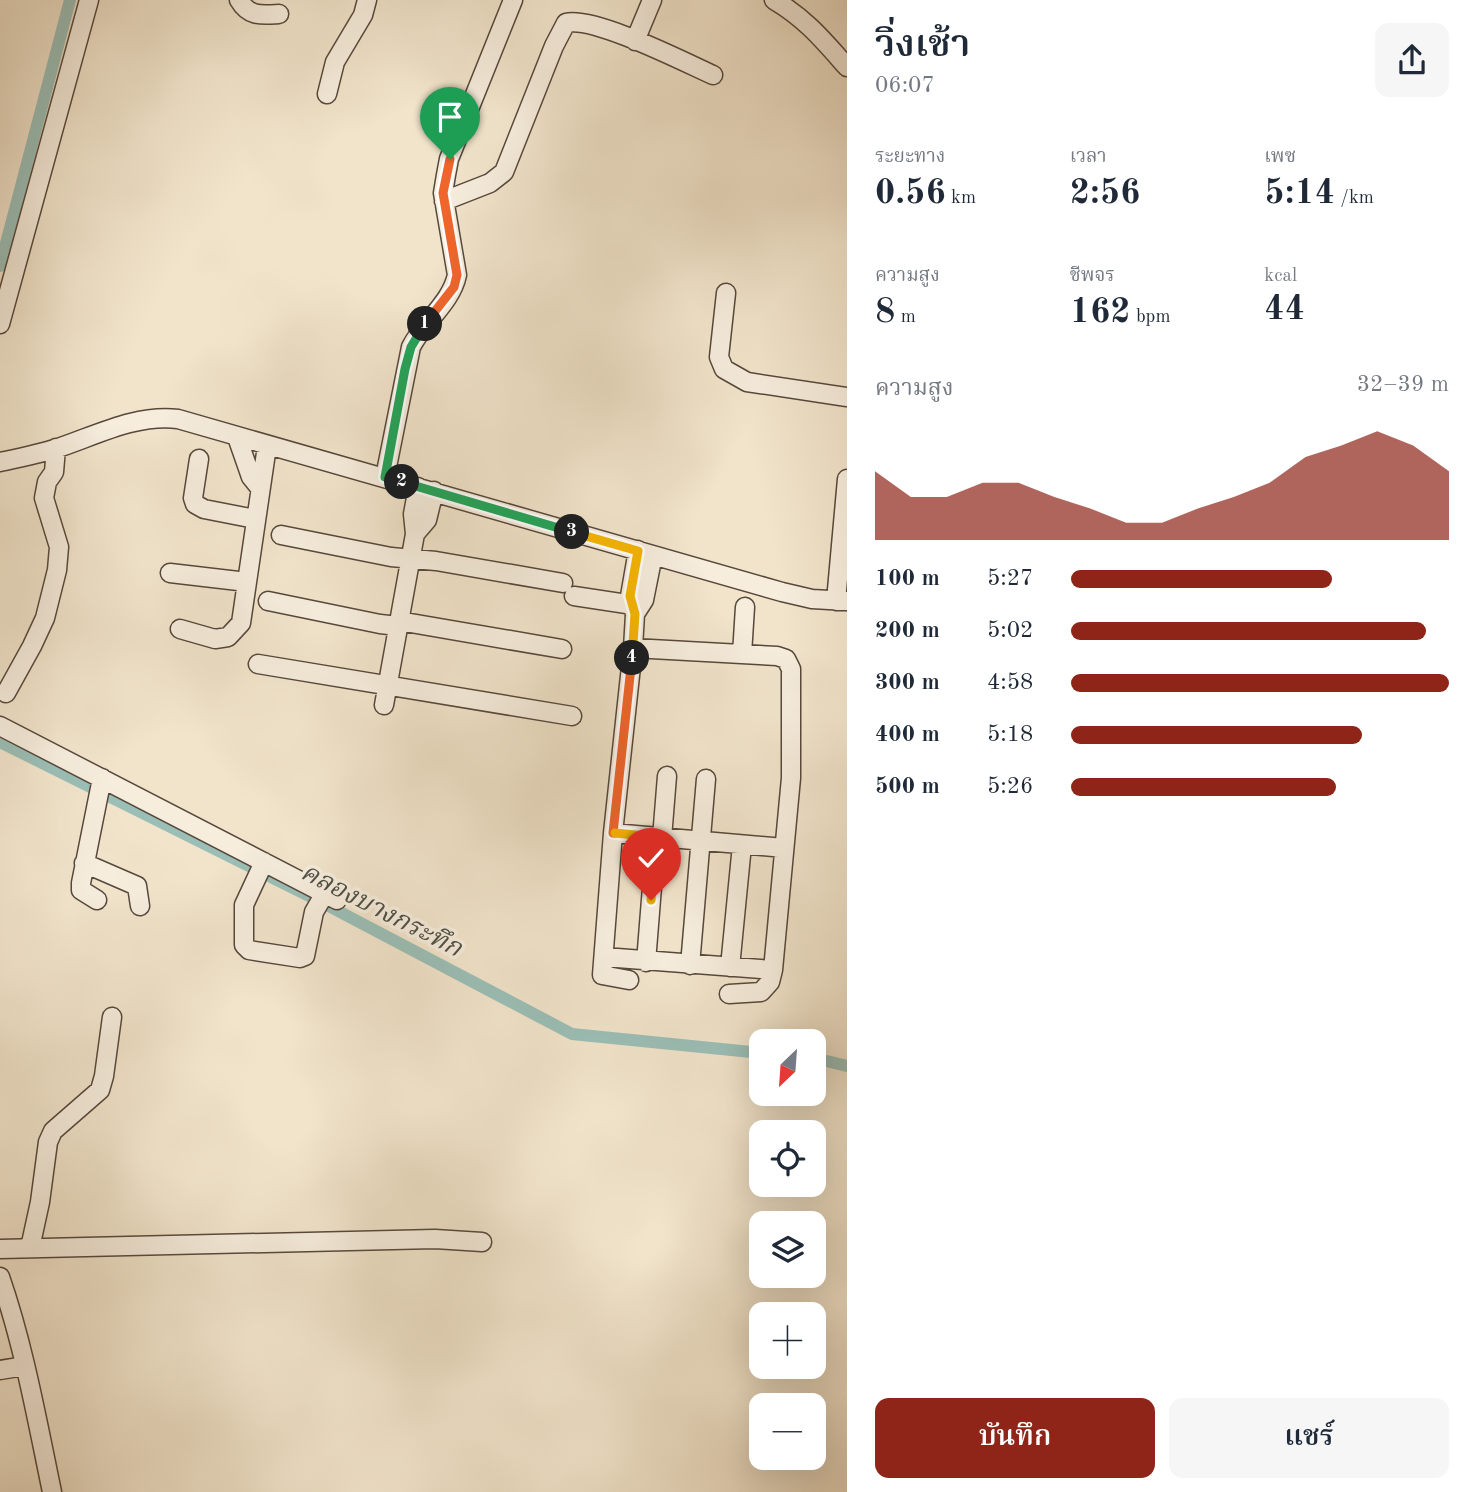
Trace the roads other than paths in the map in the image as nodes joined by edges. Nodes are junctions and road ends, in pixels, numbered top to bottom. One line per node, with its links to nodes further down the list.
1 (89, 0): 14 (street)
2 (239, 0): 7 (street)
3 (367, 0): 11 (street)
4 (513, 0): 12 (street)
5 (653, 0): 8 (street)
6 (774, 0): 9 (street)
7 (279, 14)
8 (635, 41): 10 (street); 12 (street)
9 (847, 67)
10 (713, 75)
11 (327, 94)
12 (444, 201): 21 (street)
13 (726, 293): 15 (street)
14 (0, 324)
15 (847, 397)
16 (237, 436): 17 (street); 18 (street); 23 (street)
17 (267, 446): 21 (street); 23 (street)
18 (56, 448): 20 (street); 42 (street)
19 (199, 459): 25 (street)
20 (0, 462)
21 (385, 477): 24 (street)
22 (847, 479): 32 (street)
23 (259, 486): 25 (street)
24 (426, 489): 27 (street); 28 (street)
25 (255, 519): 30 (street)
26 (281, 535): 28 (street)
27 (646, 553): 32 (street); 34 (street)
28 (410, 559): 34 (street); 35 (street)
29 (170, 573): 30 (street)
30 (247, 582): 36 (street)
31 (268, 601): 35 (street)
32 (841, 601)
33 (745, 607): 39 (street)
34 (636, 608): 37 (street)
35 (399, 623): 38 (street); 41 (street)
36 (180, 629)
37 (633, 648): 39 (street); 49 (street)
38 (562, 649)
39 (742, 654): 53 (street)
40 (257, 664): 41 (street)
41 (388, 685): 43 (street); 44 (street)
42 (6, 692)
43 (384, 705)
44 (572, 716)
45 (0, 726): 48 (street)
46 (667, 776): 50 (street)
47 (706, 779): 51 (street)
48 (99, 791): 54 (street); 55 (street)
49 (613, 833): 50 (street); 58 (street)
50 (659, 837): 51 (street); 59 (street)
51 (702, 840): 52 (street); 60 (street)
52 (742, 845): 53 (street); 61 (street)
53 (784, 848): 62 (street)
54 (84, 863): 56 (street); 57 (street)
55 (263, 864): 55 (street)
56 (97, 900)
57 (140, 906)
58 (604, 957): 59 (street); 63 (street)
59 (646, 962): 60 (street)
60 (690, 965): 61 (street)
61 (730, 967): 62 (street)
62 (773, 970): 64 (street)
63 (629, 980)
64 (729, 994)
65 (112, 1017): 67 (street)
66 (482, 1242): 67 (street)
67 (30, 1248): 68 (street)
68 (0, 1249)
69 (0, 1277): 70 (street)
70 (24, 1366): 71 (street); 72 (street)
71 (0, 1370)
72 (52, 1492)

